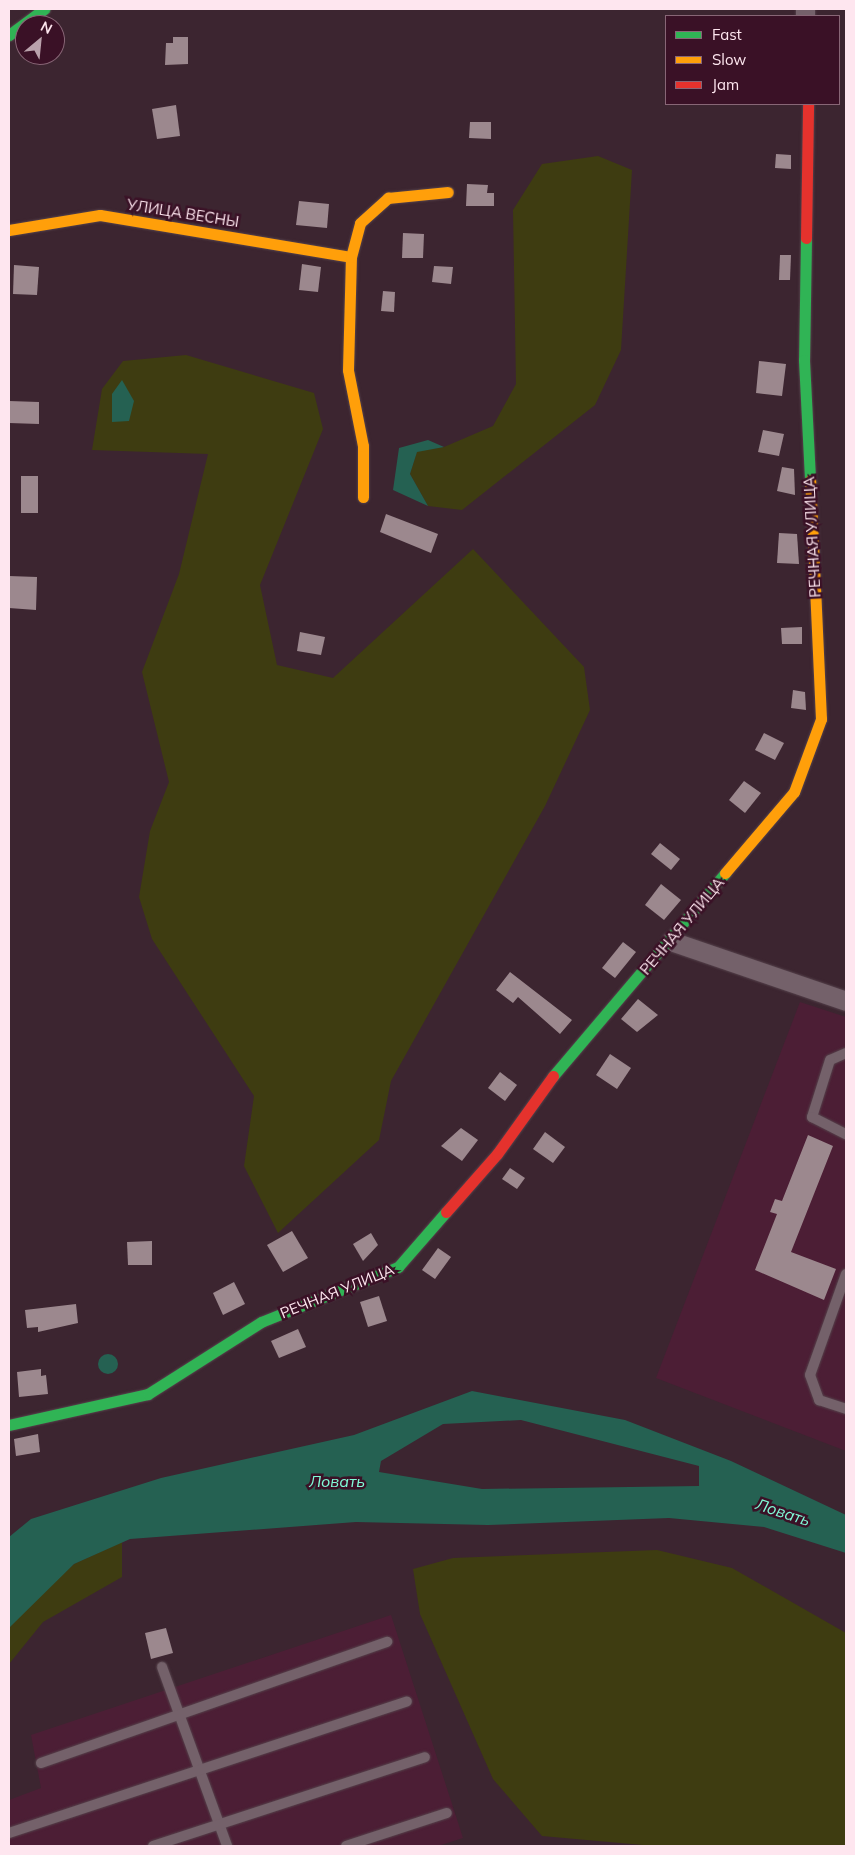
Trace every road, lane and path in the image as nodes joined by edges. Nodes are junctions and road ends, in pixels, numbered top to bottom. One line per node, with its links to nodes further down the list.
1 (44, 9): 2 (street)
2 (9, 35)
3 (808, 105): 8 (street, РЕЧНАЯ УЛИЦА)
4 (448, 192): 6 (street)
5 (9, 230): 6 (street, УЛИЦА ВЕСНЫ)
6 (351, 256): 7 (street)
7 (363, 497)
8 (671, 941): 9 (street); 15 (street, РЕЧНАЯ УЛИЦА)
9 (846, 1001)
10 (846, 1053): 11 (lane)
11 (846, 1134)
12 (846, 1274): 13 (lane)
13 (843, 1299): 14 (lane)
14 (846, 1409)
15 (9, 1425)
16 (387, 1642): 19 (lane)
17 (162, 1667): 19 (lane)
18 (406, 1701): 22 (lane)
19 (179, 1715): 21 (lane); 22 (lane)
20 (425, 1756): 24 (lane)
21 (41, 1763)
22 (199, 1770): 24 (lane); 25 (lane)
23 (447, 1813): 28 (lane)
24 (219, 1825): 26 (lane); 27 (lane)
25 (9, 1833)
26 (153, 1846)
27 (227, 1846)
28 (346, 1846)

